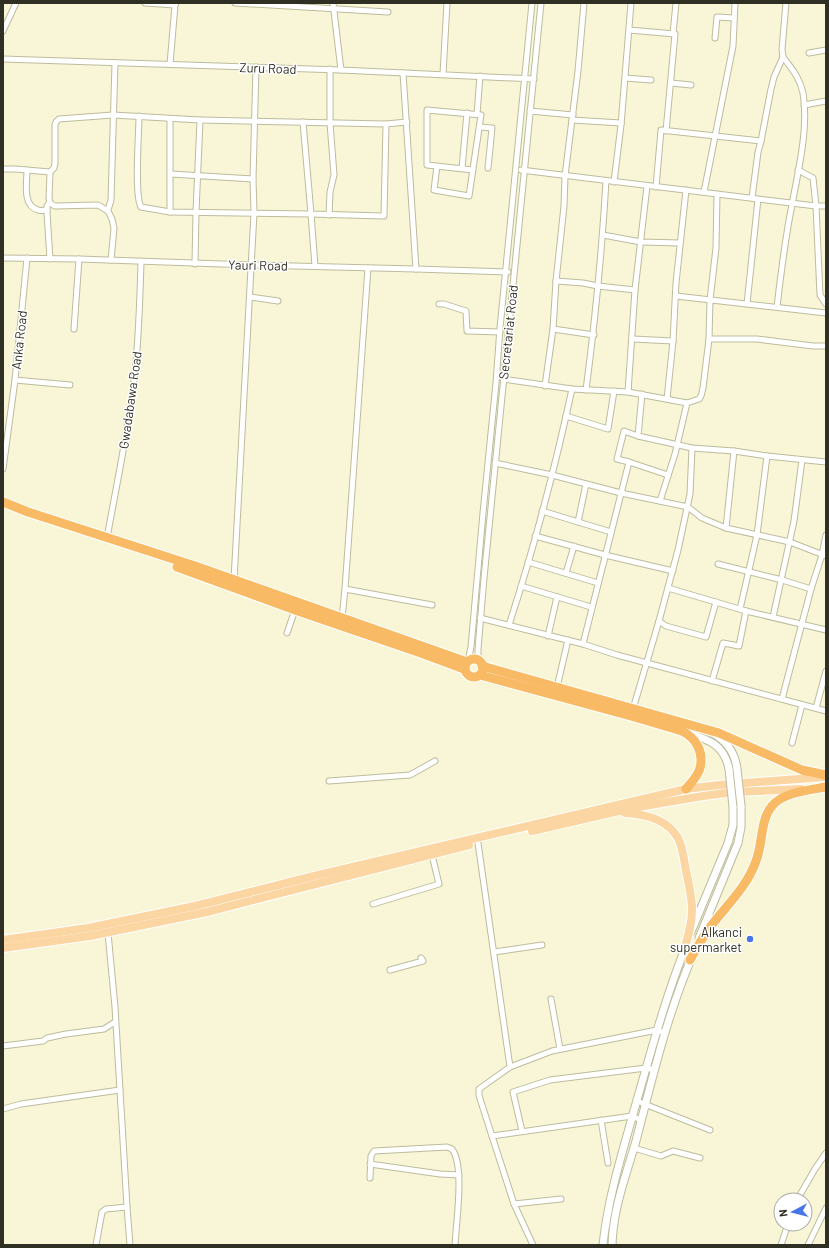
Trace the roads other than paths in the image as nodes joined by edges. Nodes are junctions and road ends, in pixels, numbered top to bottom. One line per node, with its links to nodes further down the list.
1 (16, 3): 17 (street)
2 (145, 3): 12 (street)
3 (235, 3): 13 (street)
4 (447, 3): 30 (street)
5 (532, 3): 32 (street, Secretariat Road)
6 (541, 3): 34 (street, Secretariat Road)
7 (584, 3): 45 (street)
8 (631, 3): 16 (street)
9 (676, 3): 18 (street)
10 (735, 3): 15 (street)
11 (786, 3): 22 (street)
12 (175, 4): 25 (street)
13 (334, 6): 14 (street); 28 (street)
14 (388, 12)
15 (734, 18): 19 (street); 56 (street)
16 (629, 30): 18 (street); 33 (street)
17 (3, 31)
18 (673, 34): 36 (street)
19 (715, 38)
20 (826, 50): 21 (street)
21 (809, 53)
22 (782, 57): 39 (street); 57 (street)
23 (3, 58): 24 (street, Zuru Road)
24 (115, 62): 25 (street, Zuru Road); 43 (street)
25 (170, 64): 26 (street, Zuru Road)
26 (256, 67): 27 (street, Zuru Road); 48 (street)
27 (330, 69): 28 (street, Zuru Road); 51 (street)
28 (342, 70): 29 (street, Zuru Road)
29 (403, 73): 30 (street, Zuru Road); 50 (street)
30 (443, 74): 31 (street, Zuru Road)
31 (480, 76): 32 (street, Zuru Road); 42 (street)
32 (525, 78): 34 (street, Zuru Road); 64 (street, Secretariat Road)
33 (625, 78): 35 (street); 52 (street)
34 (534, 79): 40 (street, Secretariat Road)
35 (651, 80)
36 (671, 83): 37 (street); 55 (street)
37 (692, 85)
38 (826, 100): 39 (street)
39 (804, 105): 65 (street)
40 (530, 110): 45 (street); 66 (street, Secretariat Road)
41 (467, 113): 42 (street); 58 (street); 59 (street)
42 (477, 114): 54 (street)
43 (113, 115): 44 (street); 67 (street); 86 (street)
44 (139, 116): 46 (street); 87 (street)
45 (573, 118): 52 (street); 70 (street)
46 (170, 119): 47 (street); 68 (street)
47 (200, 120): 48 (street); 69 (street)
48 (255, 122): 49 (street); 71 (street)
49 (303, 122): 51 (street); 90 (street)
50 (407, 122): 53 (street); 105 (street)
51 (330, 123): 53 (street); 91 (street)
52 (621, 123): 73 (street)
53 (386, 124): 91 (street)
54 (480, 127): 60 (street); 63 (street)
55 (666, 131): 56 (street); 75 (street)
56 (715, 135): 57 (street); 77 (street)
57 (761, 141): 79 (street)
58 (437, 166): 59 (street); 63 (street)
59 (462, 168): 63 (street)
60 (488, 168)
61 (3, 169): 62 (street)
62 (27, 170): 67 (street); 85 (street)
63 (473, 170)
64 (516, 170): 66 (street); 106 (street, Secretariat Road)
65 (798, 170): 82 (street); 83 (street)
66 (523, 171): 70 (street); 107 (street, Secretariat Road)
67 (50, 172): 81 (street)
68 (171, 174): 69 (street); 87 (street)
69 (197, 176): 71 (street); 88 (street)
70 (565, 176): 72 (street); 108 (street)
71 (253, 179): 89 (street)
72 (606, 181): 73 (street); 92 (street)
73 (614, 182): 74 (street)
74 (647, 186): 75 (street); 93 (street)
75 (656, 187): 76 (street)
76 (686, 190): 77 (street); 94 (street)
77 (704, 192): 78 (street)
78 (717, 194): 79 (street); 113 (street)
79 (752, 198): 80 (street)
80 (758, 199): 82 (street); 116 (street)
81 (50, 202): 85 (street); 86 (street)
82 (792, 203): 83 (street); 118 (street)
83 (816, 206): 84 (street); 117 (street)
84 (826, 206)
85 (47, 210): 98 (street)
86 (108, 210): 99 (street)
87 (170, 212): 88 (street)
88 (196, 212): 89 (street); 101 (street)
89 (254, 213): 90 (street); 102 (street)
90 (311, 214): 91 (street); 103 (street)
91 (329, 215)
92 (603, 235): 93 (street); 109 (street)
93 (641, 242): 94 (street); 110 (street)
94 (680, 243): 111 (street)
95 (3, 258): 96 (street, Yauri Road)
96 (27, 258): 98 (street, Yauri Road); 129 (street, Anka Road)
97 (79, 259): 98 (street, Yauri Road); 99 (street, Yauri Road); 120 (street)
98 (50, 260)
99 (111, 260): 100 (street, Yauri Road)
100 (141, 262): 101 (street, Yauri Road); 165 (street, Gwadabawa Road)
101 (194, 264): 102 (street, Yauri Road)
102 (251, 265): 103 (street, Yauri Road); 112 (street)
103 (315, 266): 104 (street, Yauri Road)
104 (368, 268): 105 (street, Yauri Road); 180 (street)
105 (416, 269): 106 (street, Yauri Road)
106 (505, 272): 107 (street, Yauri Road); 122 (street, Secretariat Road)
107 (514, 273): 128 (street, Secretariat Road)
108 (556, 281): 109 (street); 121 (street)
109 (598, 286): 110 (street); 123 (street)
110 (636, 290): 124 (street)
111 (676, 296): 113 (street); 126 (street)
112 (250, 297): 114 (street); 175 (street)
113 (710, 300): 116 (street); 125 (street)
114 (278, 301)
115 (439, 304): 122 (street)
116 (747, 304): 118 (street)
117 (826, 304)
118 (778, 307): 119 (street)
119 (826, 313)
120 (74, 329)
121 (553, 329): 123 (street); 131 (street)
122 (500, 332): 201 (street, Secretariat Road)
123 (594, 335): 133 (street)
124 (633, 339): 126 (street); 135 (street)
125 (709, 339): 127 (street); 138 (street)
126 (673, 341): 137 (street)
127 (826, 346)
128 (503, 379): 131 (street); 148 (street, Secretariat Road)
129 (15, 380): 130 (street); 149 (street, Anka Road)
130 (70, 385)
131 (545, 386): 132 (street)
132 (572, 389): 133 (street); 139 (street)
133 (586, 390): 134 (street)
134 (614, 391): 135 (street); 139 (street)
135 (628, 392): 136 (street)
136 (642, 394): 137 (street); 140 (street)
137 (667, 398): 138 (street)
138 (687, 403): 141 (street)
139 (566, 416): 150 (street)
140 (638, 436): 141 (street); 146 (street)
141 (676, 445): 142 (street); 151 (street)
142 (692, 448): 143 (street); 156 (street)
143 (734, 451): 144 (street); 160 (street)
144 (768, 456): 145 (street); 162 (street)
145 (802, 460): 147 (street); 166 (street)
146 (629, 462): 151 (street); 153 (street)
147 (826, 462)
148 (495, 463): 150 (street); 191 (street, Secretariat Road)
149 (3, 469)
150 (552, 475): 152 (street); 158 (street)
151 (668, 475): 154 (street)
152 (586, 484): 153 (street); 159 (street)
153 (621, 493): 154 (street); 161 (street)
154 (660, 501): 156 (street)
155 (3, 502): 165 (highway)
156 (688, 507): 160 (street); 172 (street)
157 (3, 508): 187 (highway)
158 (542, 511): 159 (street); 164 (street)
159 (578, 522): 161 (street)
160 (726, 528): 162 (street)
161 (612, 532): 168 (street)
162 (757, 535): 166 (street); 173 (street)
163 (826, 535): 169 (street)
164 (536, 536): 167 (street); 170 (street)
165 (107, 538): 175 (highway)
166 (790, 542): 169 (street); 176 (street)
167 (574, 546): 168 (street); 174 (street)
168 (605, 555): 172 (street); 177 (street)
169 (824, 555): 181 (street)
170 (528, 562): 174 (street); 178 (street)
171 (718, 564): 173 (street)
172 (673, 571): 179 (street)
173 (748, 572): 176 (street); 186 (street)
174 (566, 573): 177 (street)
175 (234, 580): 190 (highway)
176 (782, 580): 181 (street); 189 (street)
177 (598, 583): 185 (street)
178 (522, 586): 182 (street); 194 (street)
179 (668, 588): 183 (street); 192 (street)
180 (345, 589): 184 (street); 190 (street)
181 (811, 589): 193 (street)
182 (557, 597): 185 (street); 197 (street)
183 (716, 602): 186 (street); 192 (street)
184 (432, 606)
185 (591, 607): 199 (street)
186 (740, 608): 188 (street)
187 (294, 610): 196 (street); 201 (highway)
188 (746, 610): 189 (street); 204 (street)
189 (773, 617): 193 (street)
190 (342, 618): 201 (highway)
191 (480, 618): 194 (street); 202 (street, Secretariat Road)
192 (660, 621): 200 (street)
193 (802, 624): 195 (street); 206 (street)
194 (509, 625): 197 (street)
195 (826, 630)
196 (287, 633)
197 (548, 636): 198 (street)
198 (568, 640): 199 (street); 205 (street)
199 (583, 644): 200 (street)
200 (647, 663): 204 (street); 209 (street)
201 (466, 664): 202 (highway); 202 (highway)
202 (480, 667): 205 (highway); 212 (highway)
203 (826, 671): 208 (street)
204 (712, 681): 206 (street)
205 (557, 688): 209 (highway)
206 (782, 699): 207 (street)
207 (802, 705): 208 (street); 213 (street)
208 (816, 708): 210 (street)
209 (633, 709): 211 (highway)
210 (826, 711)
211 (705, 729): 215 (highway); 230 (street, bridge)
212 (682, 732): 218 (highway); 227 (street, bridge)
213 (792, 742)
214 (435, 761): 216 (street)
215 (826, 776): 218 (main road)
216 (329, 781)
217 (826, 786): 219 (main road); 230 (highway)
218 (686, 789): 224 (main road)
219 (604, 814): 220 (main road); 227 (main road)
220 (478, 843): 221 (main road); 228 (street)
221 (432, 855): 222 (street); 223 (main road)
222 (373, 904)
223 (108, 933): 226 (main road); 233 (street)
224 (3, 940)
225 (542, 945): 228 (street)
226 (3, 948)
227 (684, 950): 235 (street)
228 (494, 952): 240 (street)
229 (421, 958): 231 (street)
230 (690, 960): 236 (street)
231 (390, 970)
232 (551, 999): 239 (street)
233 (115, 1022): 234 (street); 237 (street)
234 (104, 1029): 237 (street); 238 (street)
235 (657, 1030): 236 (street); 239 (street); 241 (street)
236 (665, 1033): 242 (street)
237 (116, 1034): 243 (street)
238 (3, 1046)
239 (560, 1049): 240 (street)
240 (510, 1067): 252 (street)
241 (646, 1068): 242 (street); 244 (street); 251 (street)
242 (655, 1070): 245 (street)
243 (120, 1090): 246 (street); 263 (street)
244 (637, 1101): 245 (street); 247 (street)
245 (646, 1104): 249 (street); 250 (street)
246 (3, 1109)
247 (632, 1116): 248 (street); 249 (street); 270 (street)
248 (601, 1120): 251 (street); 256 (street)
249 (641, 1120): 253 (street)
250 (710, 1130)
251 (522, 1131): 252 (street)
252 (492, 1136): 262 (street)
253 (634, 1148): 255 (street); 271 (street)
254 (826, 1152): 260 (street)
255 (700, 1158)
256 (608, 1163)
257 (370, 1164): 258 (street); 258 (street); 259 (street)
258 (459, 1175): 268 (street)
259 (370, 1178)
260 (802, 1192)
261 (562, 1199): 262 (street)
262 (514, 1204): 269 (street)
263 (128, 1207): 266 (street); 267 (street)
264 (826, 1208): 273 (street)
265 (785, 1232): 272 (street)
266 (96, 1245)
267 (130, 1245)
268 (455, 1245)
269 (533, 1245)
270 (603, 1245)
271 (612, 1245)
272 (781, 1245)
273 (808, 1245)

